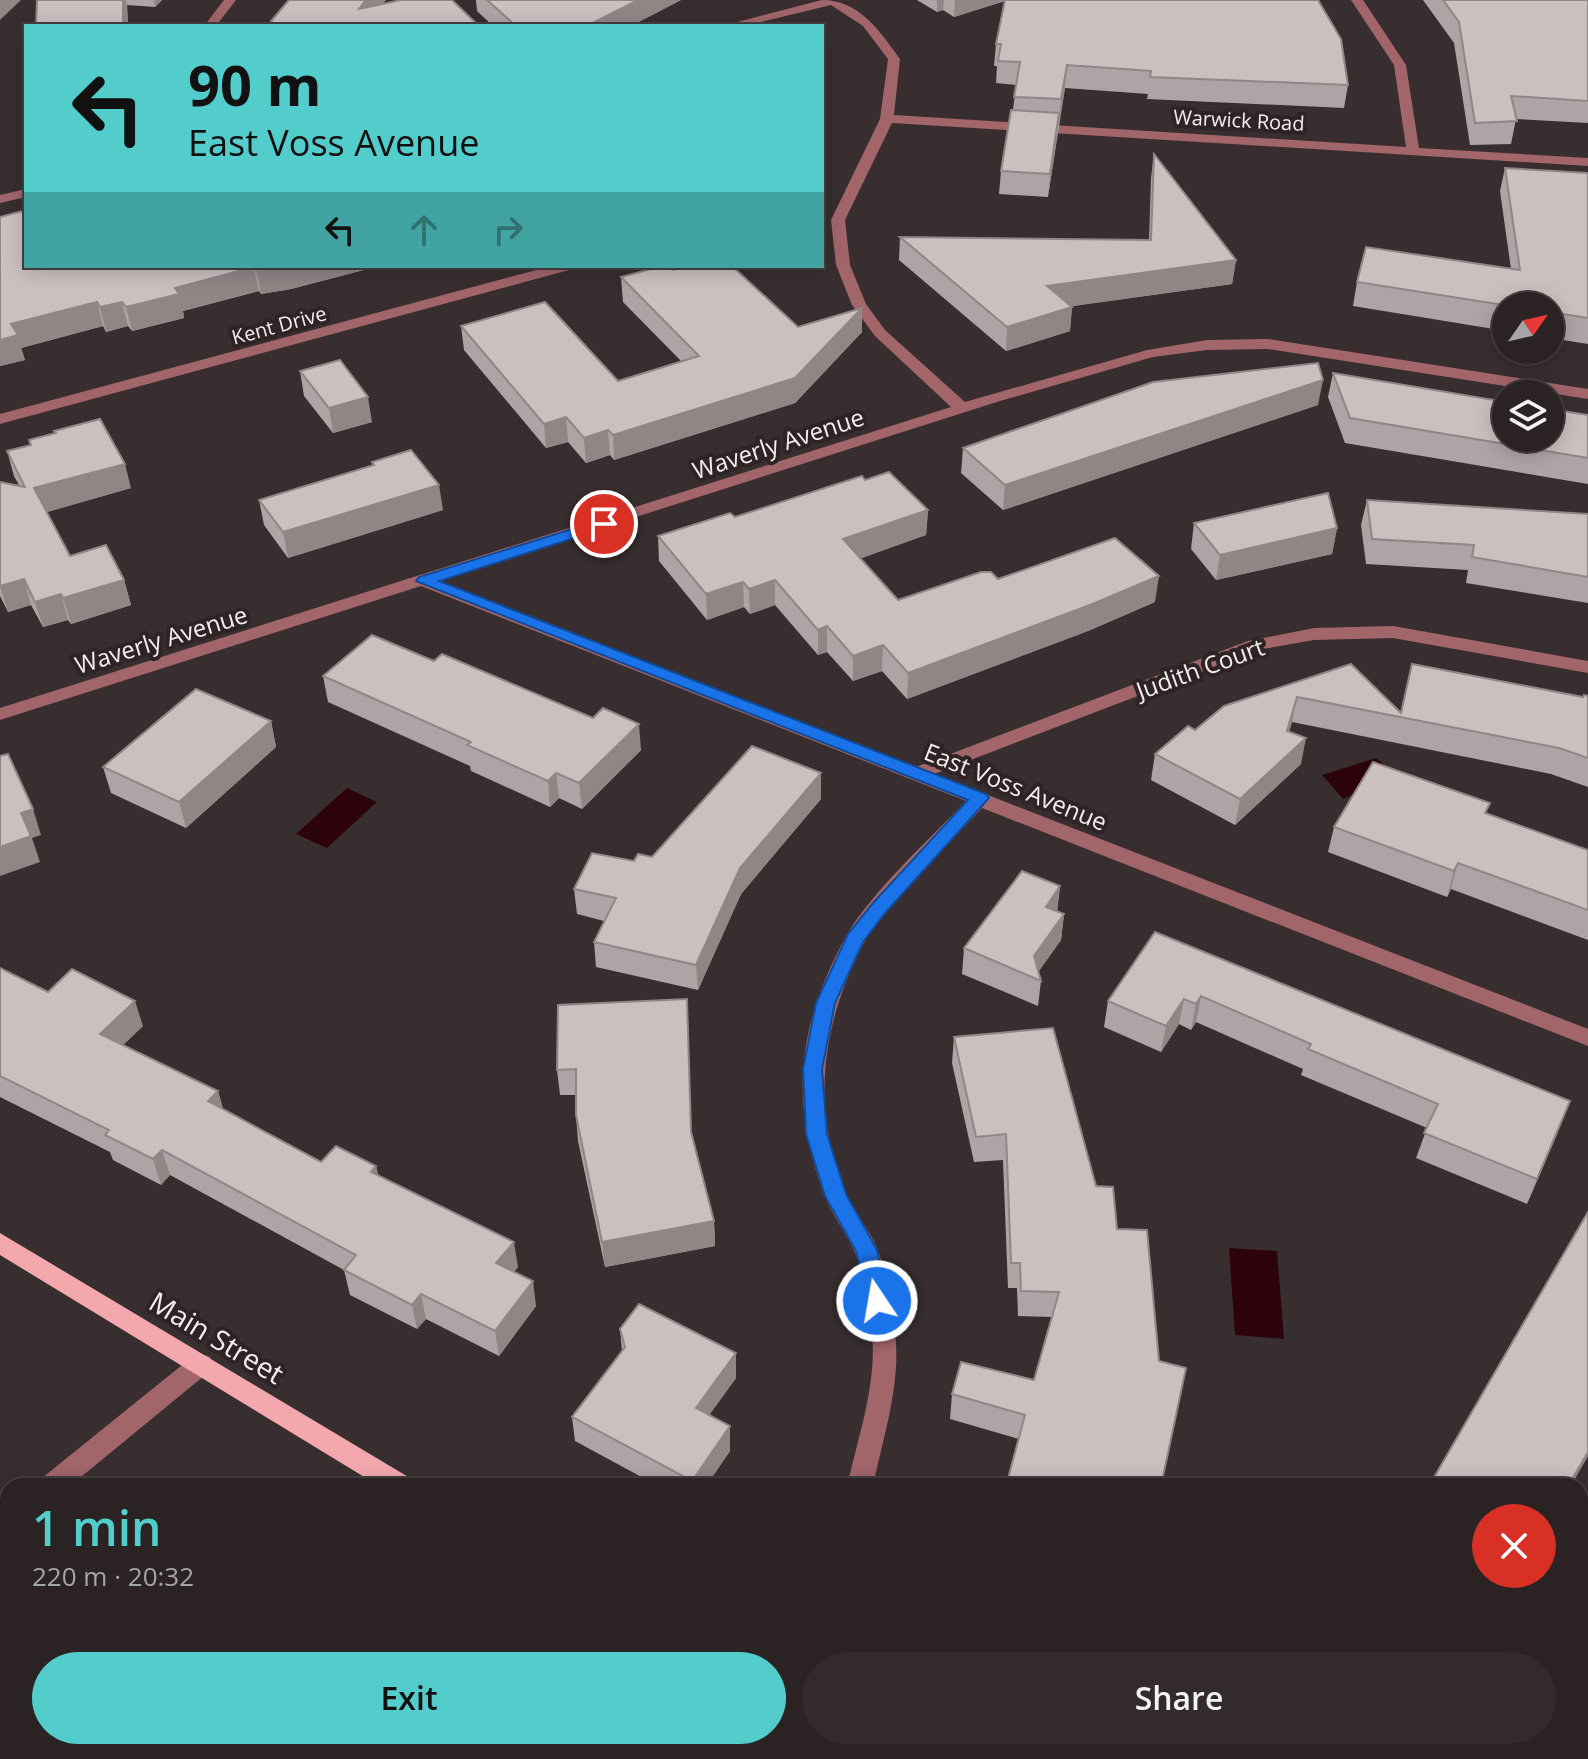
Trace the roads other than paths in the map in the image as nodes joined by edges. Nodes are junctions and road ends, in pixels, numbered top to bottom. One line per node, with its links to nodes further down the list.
1 (230, 0): 4 (street)
2 (832, 0): 5 (street); 6 (street)
3 (1357, 0): 7 (street)
4 (212, 24)
5 (736, 24)
6 (887, 119): 7 (street, Warwick Road); 11 (street)
7 (1413, 150): 8 (street, Warwick Road)
8 (1588, 162)
9 (24, 193): 10 (street)
10 (0, 199)
11 (842, 210): 12 (street); 15 (street)
12 (824, 212)
13 (561, 268): 16 (street, Kent Drive)
14 (1588, 394): 15 (street, Waverly Avenue)
15 (963, 409): 17 (street, Waverly Avenue)
16 (0, 419)
17 (424, 581): 19 (street, Waverly Avenue); 20 (street, East Voss Avenue)
18 (1588, 667): 20 (street, Judith Court)
19 (0, 714)
20 (919, 773): 21 (street, East Voss Avenue)
21 (980, 798): 22 (street, East Voss Avenue); 27 (street)
22 (1588, 1038)
23 (0, 1243): 24 (main road, Main Street)
24 (201, 1364): 25 (street); 26 (main road, Main Street)
25 (61, 1478)
26 (388, 1478)
27 (862, 1478)

